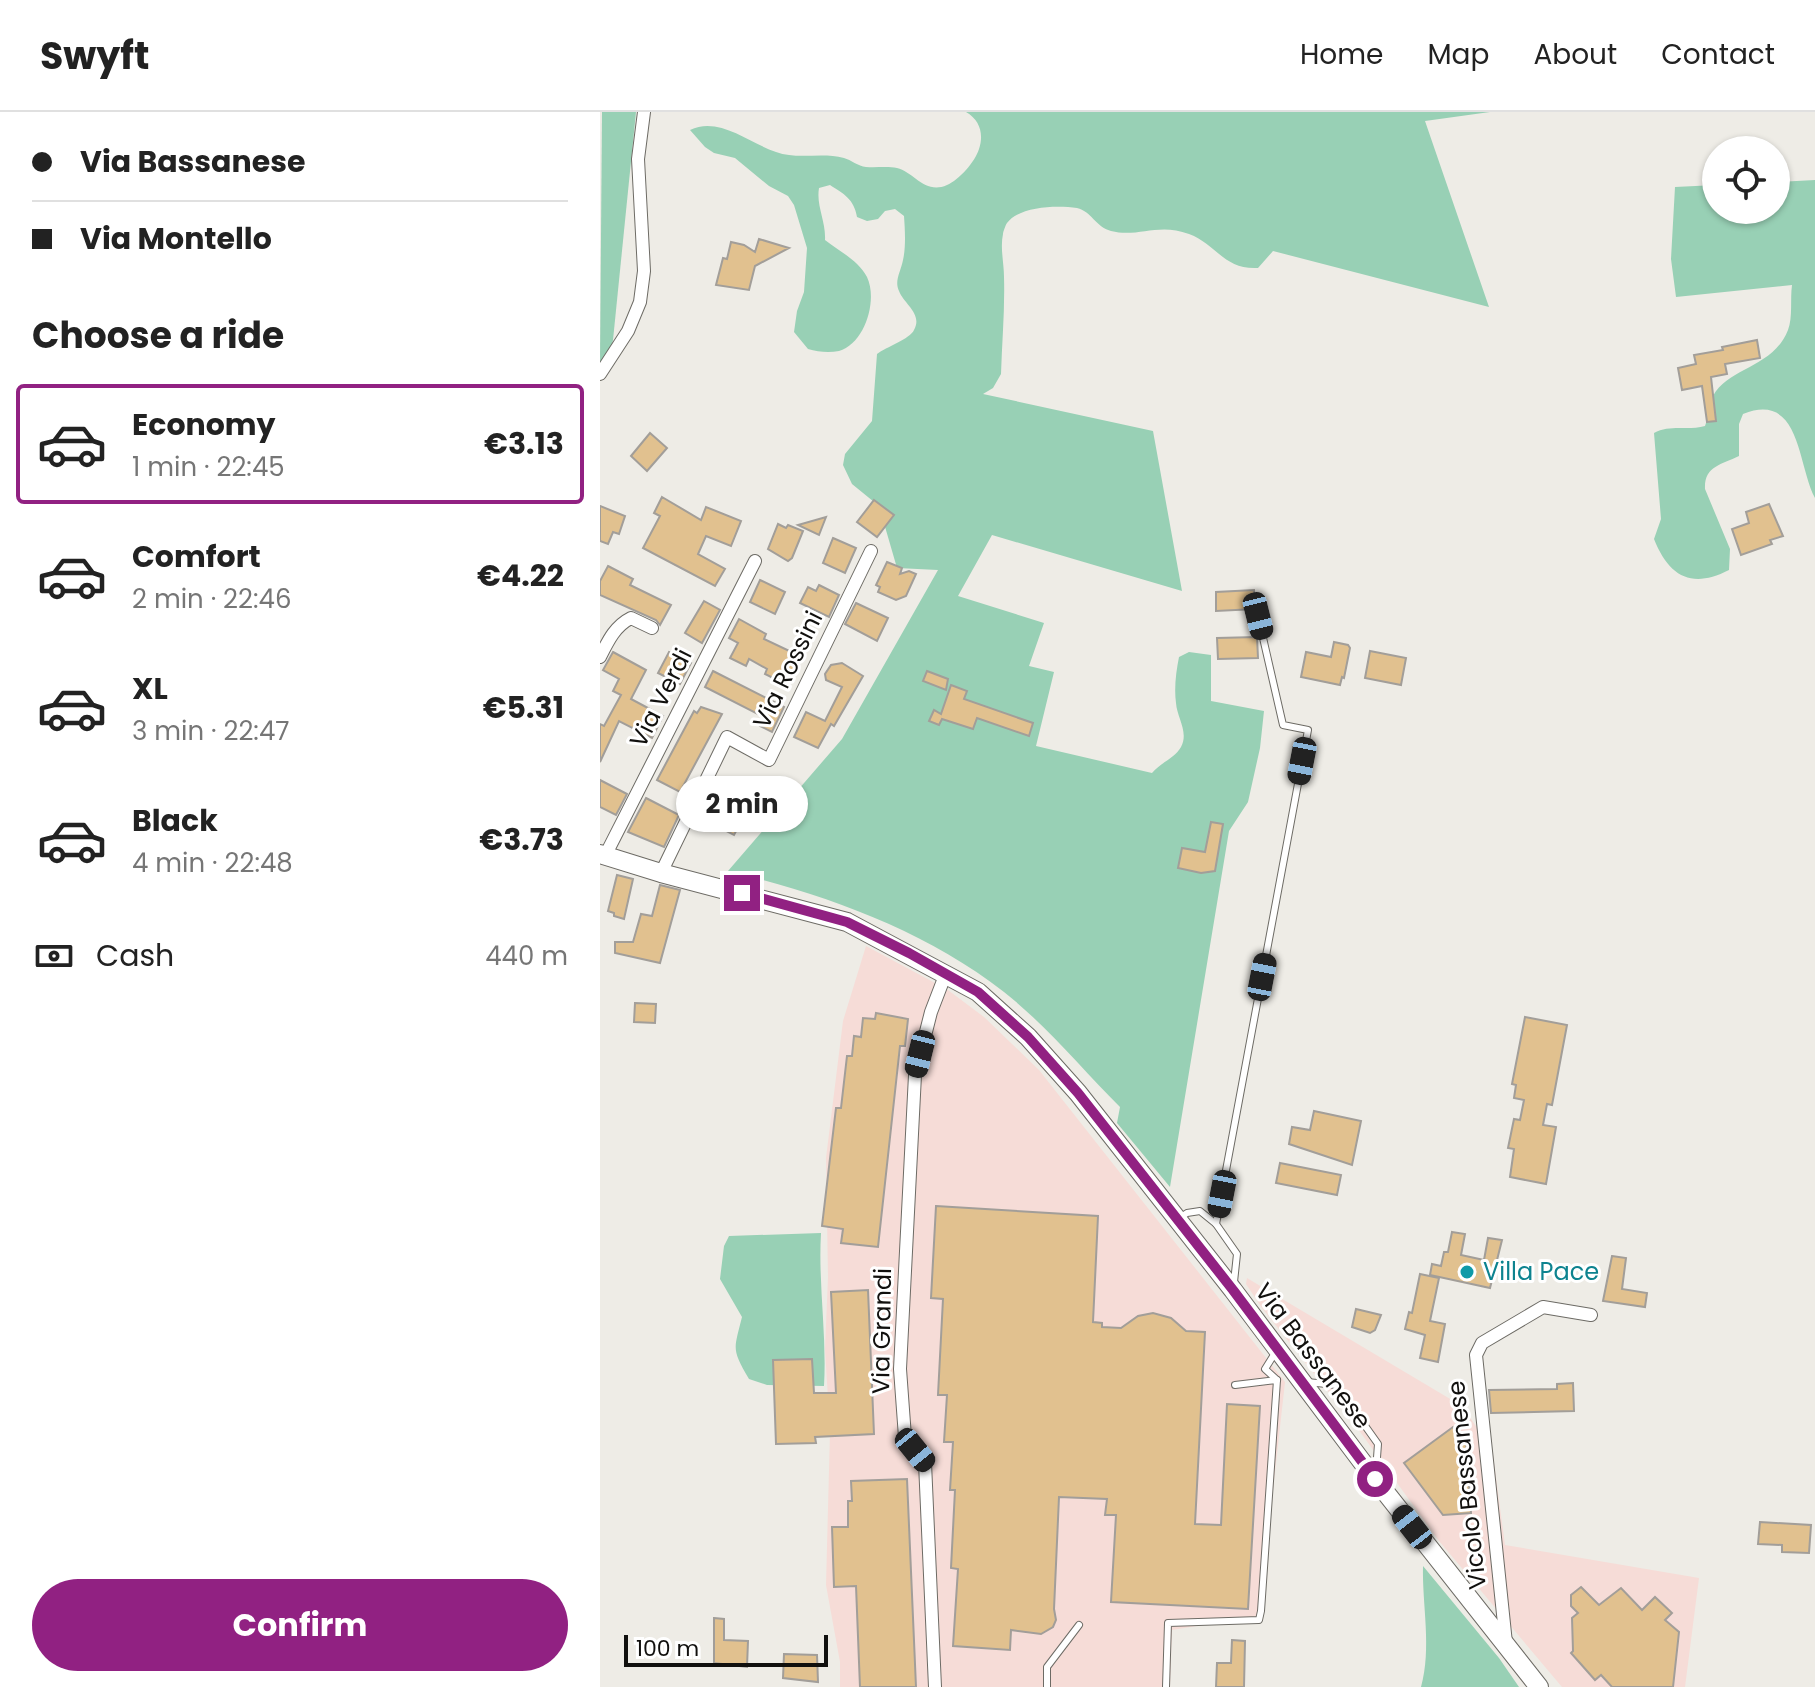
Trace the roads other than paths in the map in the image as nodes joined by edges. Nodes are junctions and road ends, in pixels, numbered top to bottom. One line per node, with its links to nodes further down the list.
1 (644, 112): 2 (street)
2 (600, 374)
3 (871, 551): 9 (street, Via Rossini)
4 (755, 561): 8 (street, Via Verdi)
5 (1258, 616): 12 (lane)
6 (652, 628): 7 (street)
7 (600, 657)
8 (603, 855): 9 (main road, Via Bassanese)
9 (661, 873): 10 (main road, Via Bassanese)
10 (946, 973): 11 (main road, Via Bassanese); 20 (street, Via Grandi)
11 (1178, 1220): 12 (lane); 13 (main road, Via Bassanese)
12 (1216, 1224): 13 (lane)
13 (1233, 1290): 15 (main road, Via Bassanese)
14 (1591, 1315): 19 (street, Vicolo Bassanese)
15 (1277, 1350): 16 (lane); 19 (main road, Via Bassanese)
16 (1277, 1380): 17 (lane); 22 (lane)
17 (1235, 1385)
18 (1079, 1625): 21 (lane)
19 (1506, 1646): 23 (main road, Via Bassanese)
20 (935, 1687)
21 (1047, 1687)
22 (1166, 1687)
23 (1539, 1687)

